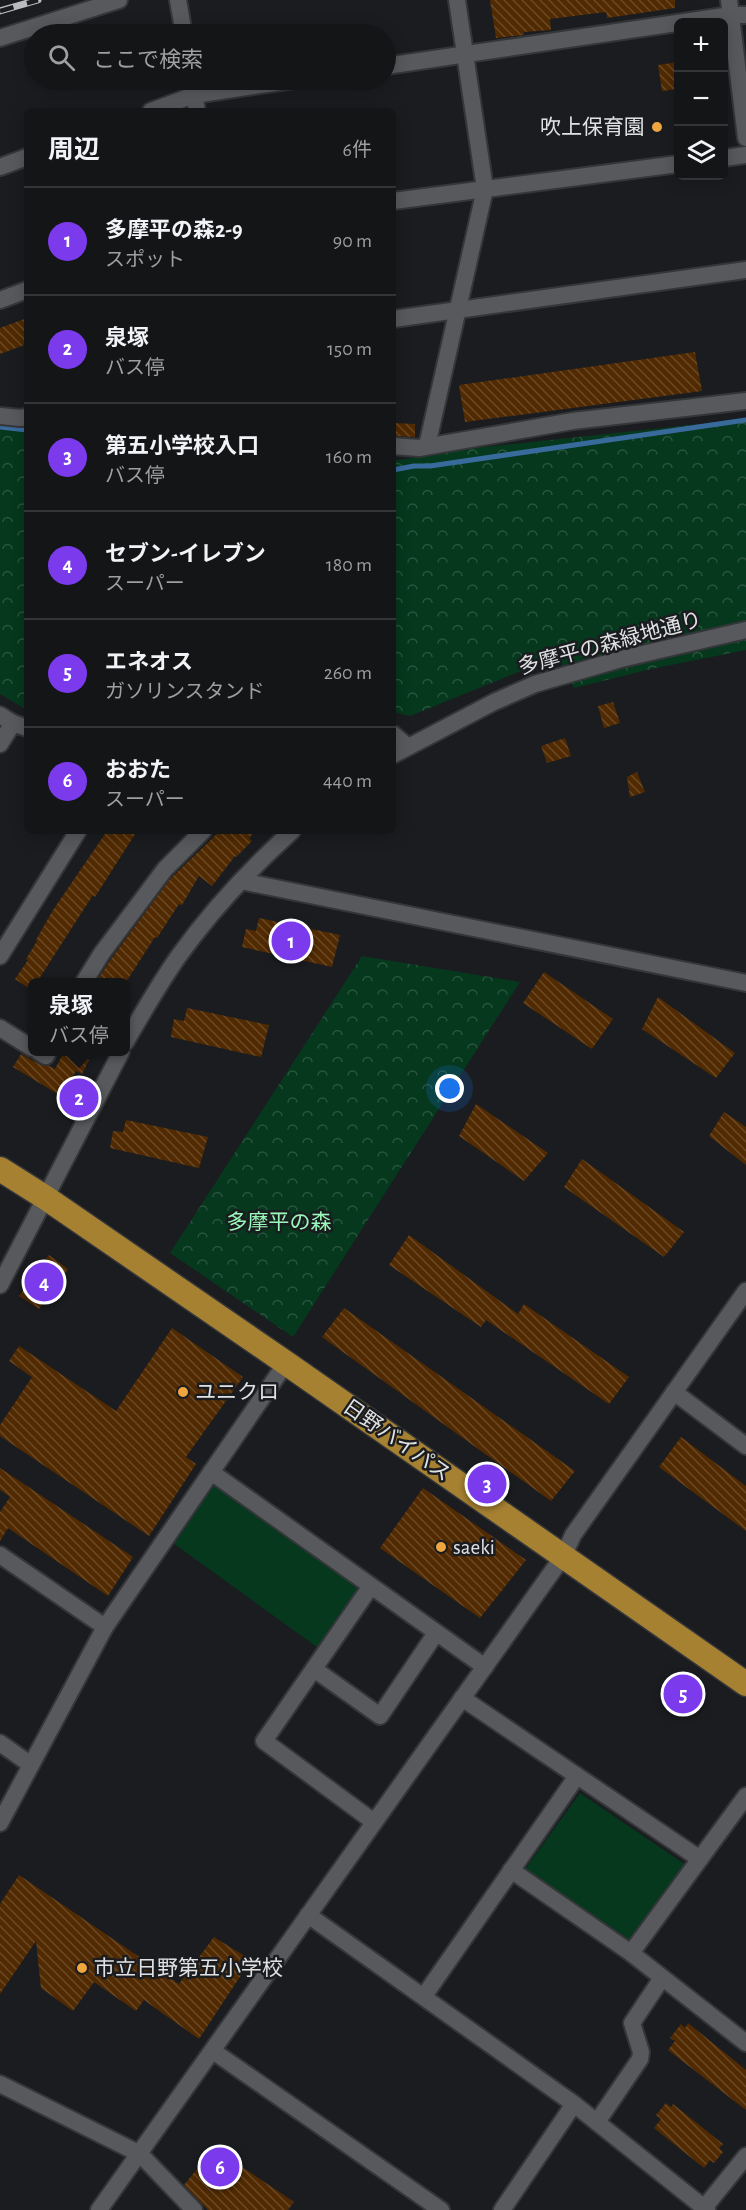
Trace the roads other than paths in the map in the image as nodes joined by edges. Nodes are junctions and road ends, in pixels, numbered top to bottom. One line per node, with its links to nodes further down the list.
1 (119, 0): 5 (street)
2 (178, 0): 6 (street)
3 (457, 0): 9 (street)
4 (735, 10): 9 (street); 14 (street)
5 (44, 24)
6 (182, 24)
7 (24, 30): 8 (street)
8 (0, 38)
9 (466, 54): 10 (street); 20 (street)
10 (396, 64)
11 (227, 90): 12 (street)
12 (194, 95): 13 (street)
13 (159, 108)
14 (746, 138)
15 (746, 155): 16 (street)
16 (728, 157)
17 (24, 158): 19 (street)
18 (674, 165): 20 (street)
19 (0, 167)
20 (485, 189): 21 (street); 25 (street)
21 (396, 201)
22 (746, 270): 25 (street)
23 (24, 291): 24 (street)
24 (0, 300)
25 (458, 310): 26 (street); 31 (street)
26 (396, 319)
27 (746, 401): 31 (street)
28 (0, 416): 29 (street)
29 (24, 417)
30 (396, 446): 31 (street)
31 (427, 446)
32 (746, 630): 35 (street, 多摩平の森緑地通り)
33 (13, 722): 34 (street)
34 (0, 744)
35 (400, 751)
36 (76, 834): 40 (street)
37 (200, 834): 41 (street)
38 (289, 834): 39 (street)
39 (241, 881): 42 (street); 44 (street)
40 (0, 956)
41 (87, 978)
42 (746, 983)
43 (0, 1029): 45 (street)
44 (130, 1036)
45 (28, 1045)
46 (119, 1056): 49 (street)
47 (0, 1161): 49 (highway, 日野バイパス)
48 (0, 1169): 49 (highway, 日野バイパス)
49 (46, 1198): 50 (street); 52 (highway, 日野バイパス)
50 (0, 1285)
51 (746, 1291): 53 (street)
52 (286, 1363): 55 (street); 57 (highway, 日野バイパス)
53 (674, 1392): 54 (street); 57 (street)
54 (746, 1446)
55 (211, 1472): 58 (street); 59 (street)
56 (0, 1555): 59 (street)
57 (564, 1555): 61 (street); 63 (highway, 日野バイパス)
58 (371, 1586): 60 (street); 62 (street)
59 (105, 1627): 66 (street)
60 (436, 1633): 61 (street); 62 (street)
61 (485, 1667): 64 (street)
62 (314, 1669): 69 (street)
63 (746, 1684)
64 (462, 1698): 67 (street); 69 (street)
65 (0, 1743): 66 (street)
66 (31, 1765): 70 (street)
67 (577, 1776): 71 (street); 72 (street)
68 (746, 1796): 71 (street)
69 (374, 1822): 73 (street)
70 (0, 1823)
71 (700, 1859): 74 (street)
72 (511, 1870): 74 (street); 76 (street)
73 (308, 1915): 76 (street); 78 (street)
74 (631, 1953): 75 (street)
75 (662, 1978): 77 (street); 81 (street)
76 (424, 1996): 80 (street)
77 (746, 2043)
78 (213, 2051): 82 (street); 87 (street)
79 (0, 2084): 82 (street)
80 (574, 2104): 81 (street); 88 (street)
81 (597, 2122): 84 (street)
82 (140, 2154): 85 (street); 86 (street)
83 (746, 2156): 84 (street)
84 (705, 2209)
85 (99, 2210)
86 (194, 2210)
87 (441, 2210)
88 (502, 2210)

